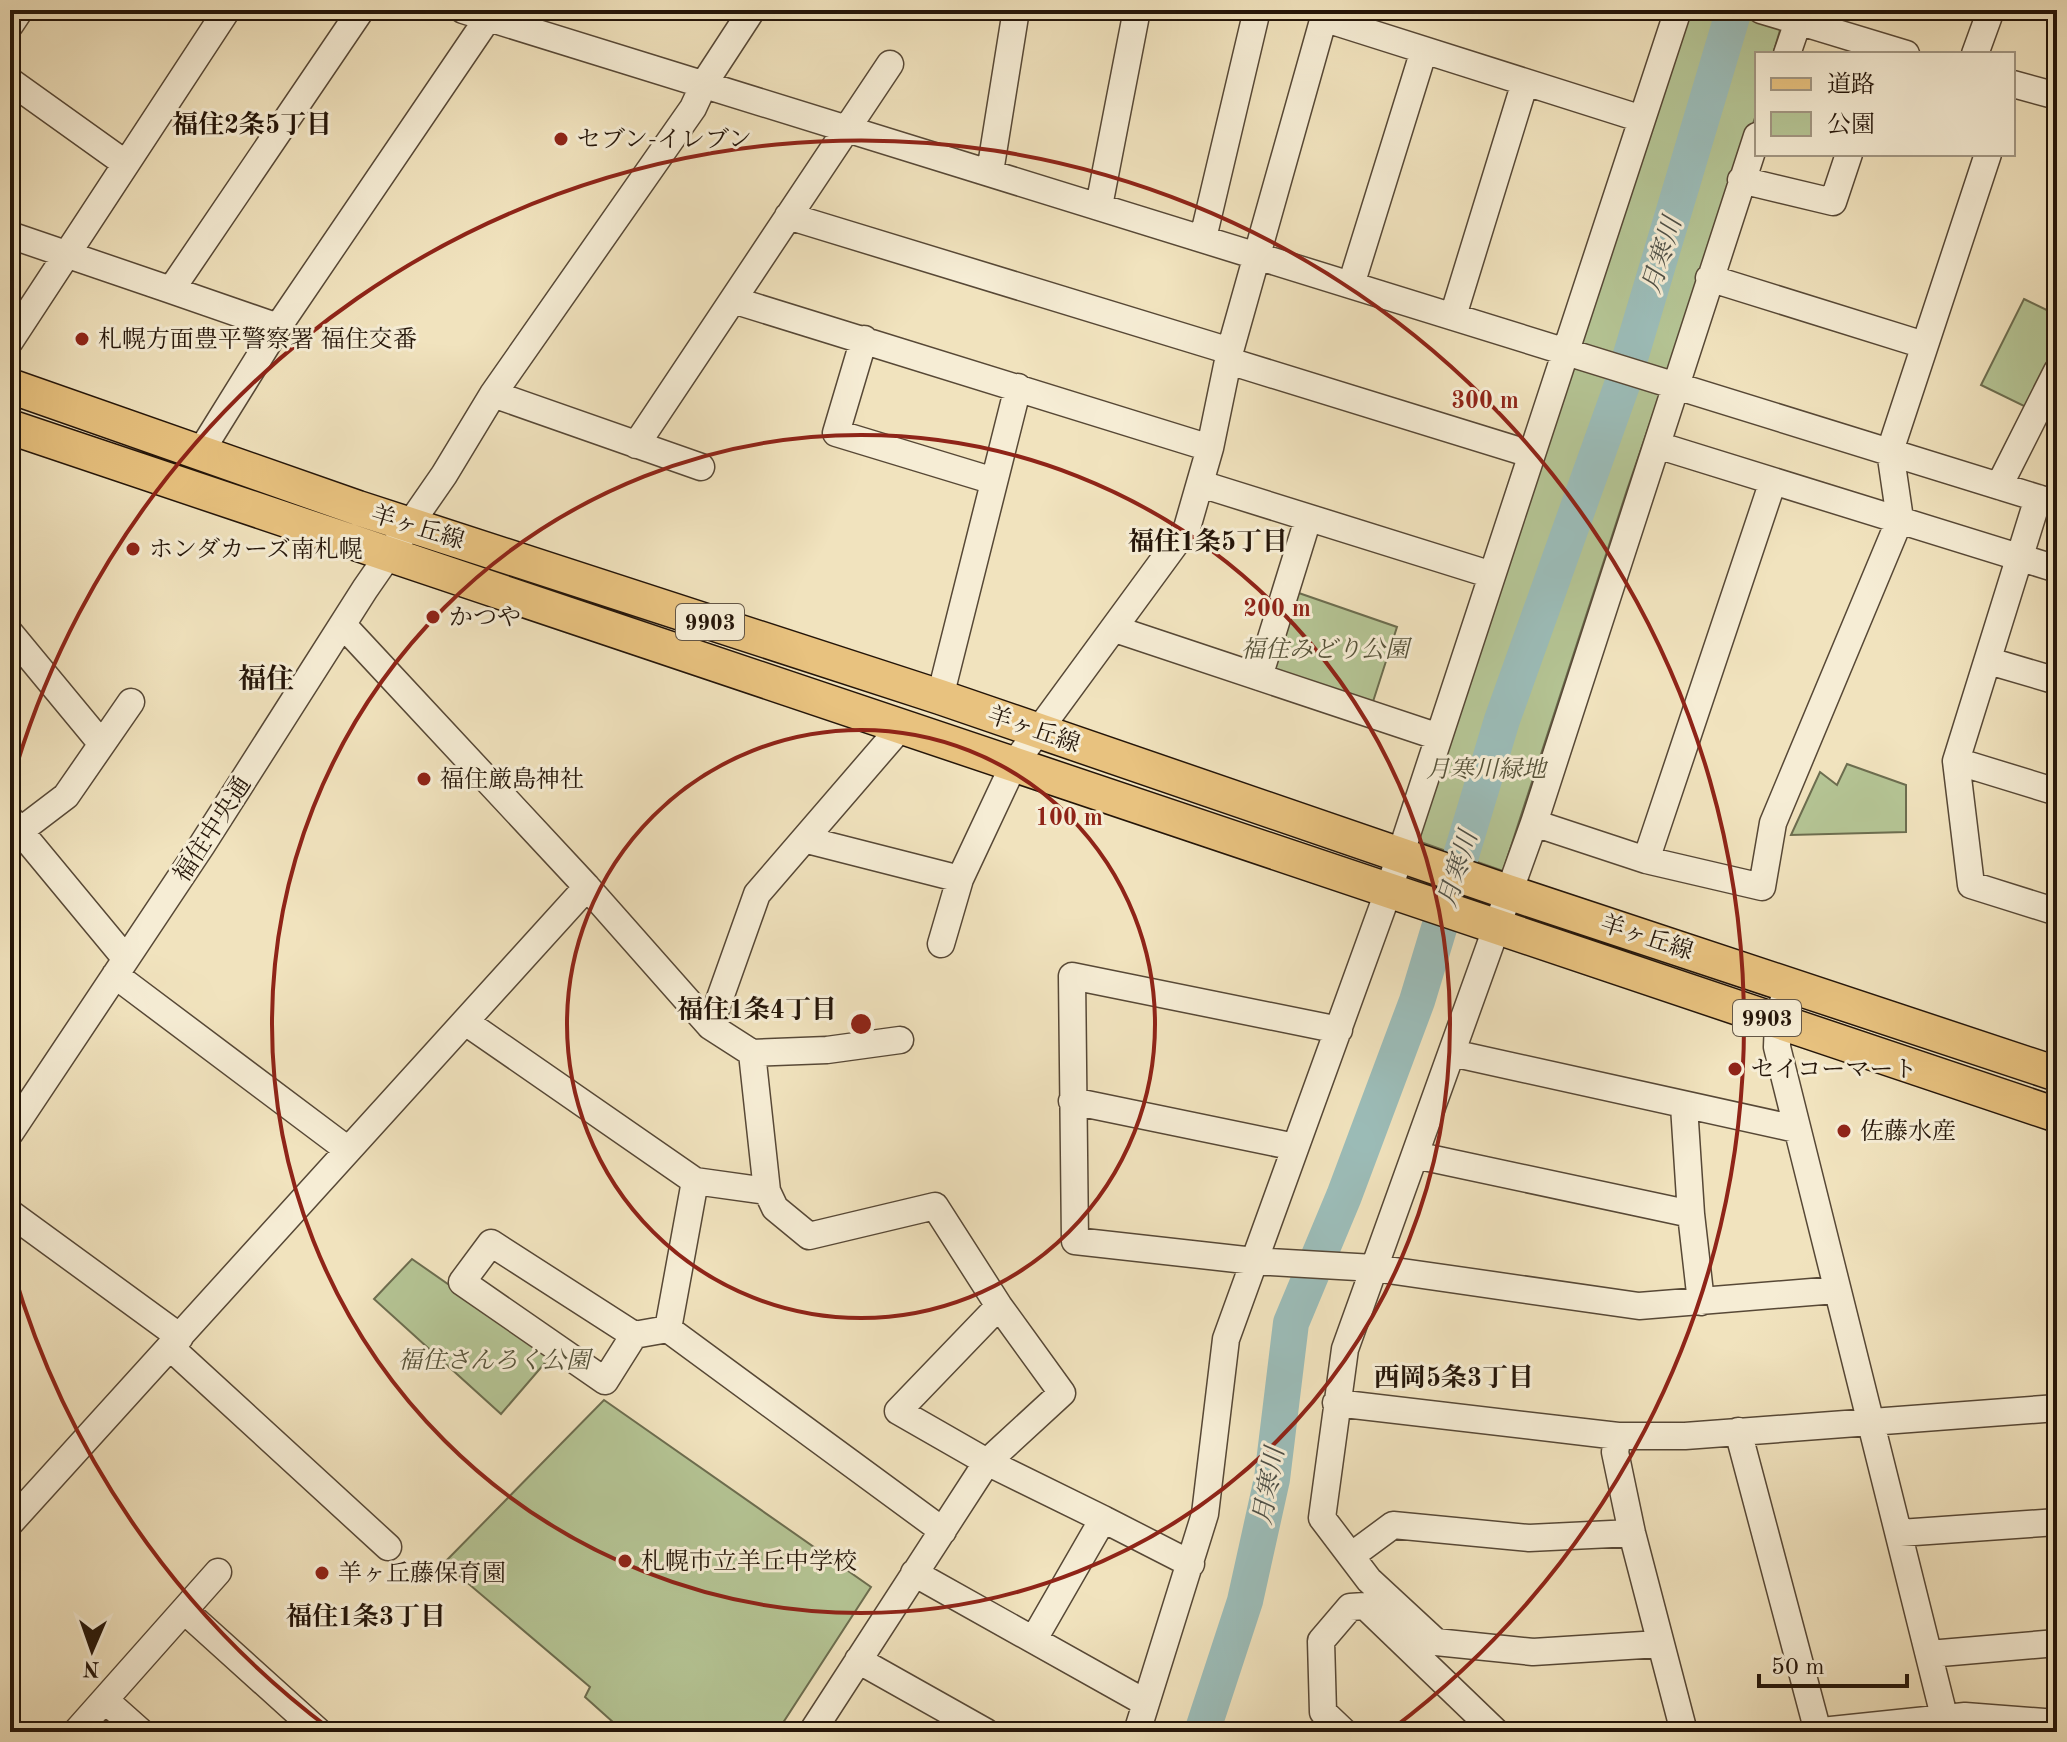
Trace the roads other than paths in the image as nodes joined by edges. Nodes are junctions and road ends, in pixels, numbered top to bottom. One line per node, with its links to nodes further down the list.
1 (20, 10): 15 (street)
2 (227, 10): 31 (street)
3 (361, 10): 42 (street)
4 (463, 10): 14 (street)
5 (752, 10): 22 (street, 福住中央通)
6 (1016, 10): 32 (street)
7 (1137, 10): 34 (street)
8 (1257, 10): 37 (street)
9 (1678, 10): 26 (street)
10 (1991, 10): 19 (street)
11 (1767, 12): 13 (street)
12 (1324, 14): 16 (street); 39 (street)
13 (1800, 17): 17 (street); 18 (street)
14 (488, 18): 22 (street); 45 (street)
15 (10, 25)
16 (1424, 50): 23 (street); 41 (street)
17 (1788, 52)
18 (1891, 52)
19 (1976, 52)
20 (890, 64): 27 (street)
21 (10, 81): 31 (street)
22 (705, 82): 27 (street); 55 (street, 福住中央通)
23 (1525, 82): 26 (street); 44 (street)
24 (2015, 85): 25 (street)
25 (2057, 96)
26 (1642, 119): 49 (street)
27 (848, 127): 32 (street); 35 (street)
28 (1755, 142): 33 (street)
29 (1848, 156): 33 (street)
30 (1987, 156): 48 (street)
31 (126, 164): 38 (street)
32 (990, 172): 34 (street)
33 (1741, 180): 40 (street)
34 (1099, 206): 37 (street)
35 (788, 216): 43 (street); 50 (street)
36 (10, 235): 38 (street)
37 (1203, 238): 39 (street)
38 (68, 254): 42 (street); 47 (street)
39 (1259, 256): 41 (street); 50 (street)
40 (1709, 278): 48 (street); 52 (street)
41 (1351, 285): 44 (street)
42 (171, 290): 45 (street)
43 (733, 300): 46 (street); 57 (street)
44 (1453, 316): 49 (street)
45 (278, 327): 60 (street)
46 (864, 339): 54 (street); 64 (street)
47 (10, 341)
48 (1924, 345): 61 (street)
49 (1576, 354): 52 (street); 62 (street)
50 (1230, 356): 59 (street); 62 (street)
51 (2057, 371): 67 (street)
52 (1665, 382): 58 (street); 61 (street)
53 (10, 386): 60 (main road, 羊ヶ丘線 / 9903)
54 (1018, 387): 59 (street); 64 (street)
55 (493, 394): 57 (street); 71 (street, 福住中央通)
56 (10, 427): 72 (main road, 羊ヶ丘線 / 9903)
57 (636, 445): 63 (street)
58 (1657, 445): 65 (street); 91 (street)
59 (1210, 448): 66 (street)
60 (201, 451): 71 (main road, 羊ヶ丘線 / 9903)
61 (1890, 451): 67 (street); 70 (street)
62 (1530, 454): 75 (street)
63 (701, 467)
64 (994, 481): 82 (street)
65 (1773, 481): 70 (street); 95 (street)
66 (1201, 484): 69 (street); 77 (street)
67 (1999, 486): 68 (street)
68 (2047, 501): 73 (street)
69 (1308, 519): 75 (street); 80 (street)
70 (1900, 519): 73 (street); 95 (street)
71 (412, 524): 72 (street, 福住中央通); 82 (main road, 羊ヶ丘線 / 9903)
72 (390, 555): 76 (street, 福住中央通); 84 (main road, 羊ヶ丘線 / 9903)
73 (2019, 557): 74 (street); 79 (street)
74 (2057, 569)
75 (1492, 575): 86 (street)
76 (343, 625): 97 (street); 103 (street, 福住中央通)
77 (1115, 629): 80 (street); 85 (street)
78 (10, 633): 87 (street)
79 (1989, 661): 81 (street); 88 (street)
80 (1259, 677): 86 (street)
81 (2057, 681)
82 (940, 697): 85 (main road, 羊ヶ丘線 / 9903)
83 (131, 702): 87 (street)
84 (901, 727): 89 (main road, 羊ヶ丘線 / 9903); 93 (street)
85 (1039, 731): 89 (street); 94 (main road, 羊ヶ丘線 / 9903)
86 (1439, 737): 94 (street)
87 (101, 743): 92 (street)
88 (1956, 761): 90 (street); 100 (street)
89 (1014, 764): 96 (street); 99 (main road, 羊ヶ丘線 / 9903)
90 (2057, 792)
91 (1534, 823): 95 (street); 98 (street)
92 (15, 825): 103 (street)
93 (807, 840): 96 (street); 107 (street)
94 (1405, 856): 98 (main road, 羊ヶ丘線 / 9903); 99 (street)
95 (1646, 860)
96 (960, 879): 102 (street)
97 (587, 887): 106 (street); 107 (street)
98 (1498, 889): 101 (street); 104 (main road, 羊ヶ丘線 / 9903)
99 (1395, 894): 101 (main road, 羊ヶ丘線 / 9903); 108 (street)
100 (2057, 912)
101 (1486, 925): 105 (main road, 羊ヶ丘線 / 9903); 111 (street)
102 (941, 944)
103 (120, 967): 117 (street, 福住中央通); 119 (street)
104 (1788, 984): 105 (street); 112 (main road, 羊ヶ丘線 / 9903)
105 (1778, 1021): 115 (main road, 羊ヶ丘線 / 9903); 116 (street)
106 (467, 1023): 119 (street); 121 (street)
107 (710, 1026): 110 (street)
108 (1339, 1030): 113 (street); 118 (street)
109 (900, 1040): 110 (street)
110 (752, 1053): 122 (street)
111 (1452, 1053): 114 (street); 120 (street)
112 (2057, 1074)
113 (1072, 1101): 118 (street); 125 (street)
114 (1684, 1106): 116 (street); 124 (street)
115 (2057, 1115)
116 (1796, 1129): 127 (street)
117 (10, 1133)
118 (1295, 1147): 125 (street)
119 (348, 1150): 132 (street)
120 (1415, 1155): 124 (street); 126 (street)
121 (695, 1181): 122 (street); 130 (street)
122 (767, 1191): 129 (street)
123 (10, 1213): 132 (street)
124 (1691, 1214): 128 (street)
125 (1254, 1261): 126 (street); 147 (street)
126 (1366, 1267): 128 (street); 133 (street)
127 (1836, 1290): 128 (street); 135 (street)
128 (1701, 1302)
129 (999, 1306): 138 (street); 138 (street)
130 (668, 1329): 131 (street); 142 (street)
131 (634, 1335): 131 (street)
132 (175, 1342): 139 (street); 145 (street)
133 (1336, 1403): 137 (street); 146 (street)
134 (2057, 1408): 135 (street)
135 (1868, 1421): 136 (street); 144 (street)
136 (1738, 1431): 137 (street); 169 (street)
137 (1618, 1436): 143 (street)
138 (987, 1462): 140 (street); 142 (street)
139 (13, 1516)
140 (1103, 1519): 147 (street); 151 (street)
141 (2057, 1522): 144 (street)
142 (943, 1531): 149 (street)
143 (1632, 1533): 146 (street); 153 (street)
144 (1900, 1533): 154 (street)
145 (388, 1547)
146 (1351, 1556): 153 (street)
147 (1191, 1564): 157 (street)
148 (218, 1572): 150 (street)
149 (914, 1573): 151 (street); 155 (street)
150 (185, 1611): 156 (street); 162 (street)
151 (1034, 1639): 157 (street)
152 (2057, 1643): 154 (street)
153 (1659, 1644): 168 (street)
154 (1929, 1654): 159 (street)
155 (858, 1660): 163 (street); 164 (street)
156 (105, 1700): 160 (street); 161 (street)
157 (1146, 1703): 165 (street)
158 (2057, 1723): 159 (street)
159 (1947, 1726): 169 (street)
160 (76, 1732)
161 (141, 1732)
162 (319, 1732)
163 (812, 1732)
164 (986, 1732)
165 (1137, 1732)
166 (1344, 1732): 167 (street)
167 (1496, 1732)
168 (1684, 1732)
169 (1815, 1732)

